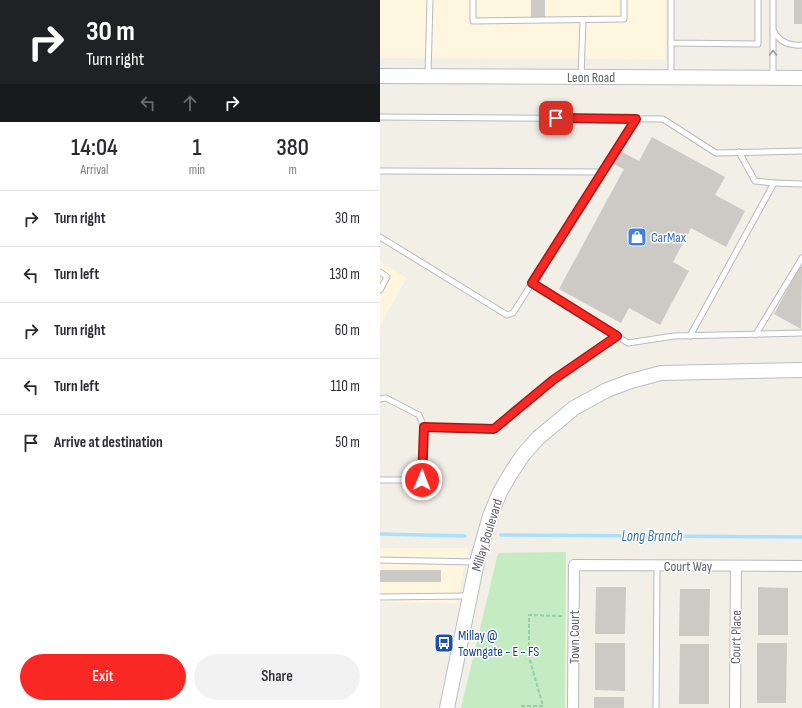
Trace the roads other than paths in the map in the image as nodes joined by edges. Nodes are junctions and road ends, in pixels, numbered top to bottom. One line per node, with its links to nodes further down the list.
1 (430, 0): 12 (lane)
2 (473, 0): 7 (lane)
3 (624, 0): 7 (lane)
4 (671, 0): 9 (lane)
5 (758, 0): 9 (lane)
6 (773, 0): 8 (lane)
7 (583, 20): 13 (lane)
8 (773, 29): 10 (lane); 15 (lane, one-way to 8)
9 (671, 43): 14 (lane)
10 (802, 45)
11 (380, 76): 12 (street, Leon Road)
12 (428, 76): 13 (street, Leon Road)
13 (581, 77): 14 (street, Leon Road)
14 (671, 77): 15 (street, Leon Road)
15 (773, 78): 16 (street, Leon Road)
16 (802, 78)
17 (380, 118): 18 (lane)
18 (636, 119): 20 (lane); 22 (lane)
19 (802, 151): 20 (lane)
20 (739, 152): 23 (lane)
21 (380, 171): 22 (lane)
22 (602, 172): 28 (lane)
23 (774, 183): 24 (lane); 33 (lane)
24 (802, 184)
25 (380, 237): 28 (lane)
26 (802, 258): 31 (lane)
27 (380, 272): 29 (lane)
28 (532, 283): 32 (lane)
29 (380, 290)
30 (802, 333): 31 (lane)
31 (756, 334): 33 (lane)
32 (617, 336): 33 (lane); 36 (lane)
33 (690, 336)
34 (802, 370): 39 (street, Millay Boulevard)
35 (380, 399): 36 (lane)
36 (424, 427): 37 (lane)
37 (380, 480)
38 (380, 560): 39 (lane)
39 (477, 562): 44 (street, Millay Boulevard)
40 (574, 565): 41 (street, Court Way); 47 (street, Town Court)
41 (657, 566): 42 (street, Court Way); 48 (lane)
42 (736, 566): 43 (street, Court Way); 49 (street, Court Place)
43 (802, 566)
44 (470, 596): 45 (lane); 46 (street, Millay Boulevard)
45 (380, 597)
46 (447, 708)
47 (573, 708)
48 (656, 708)
49 (735, 708)

